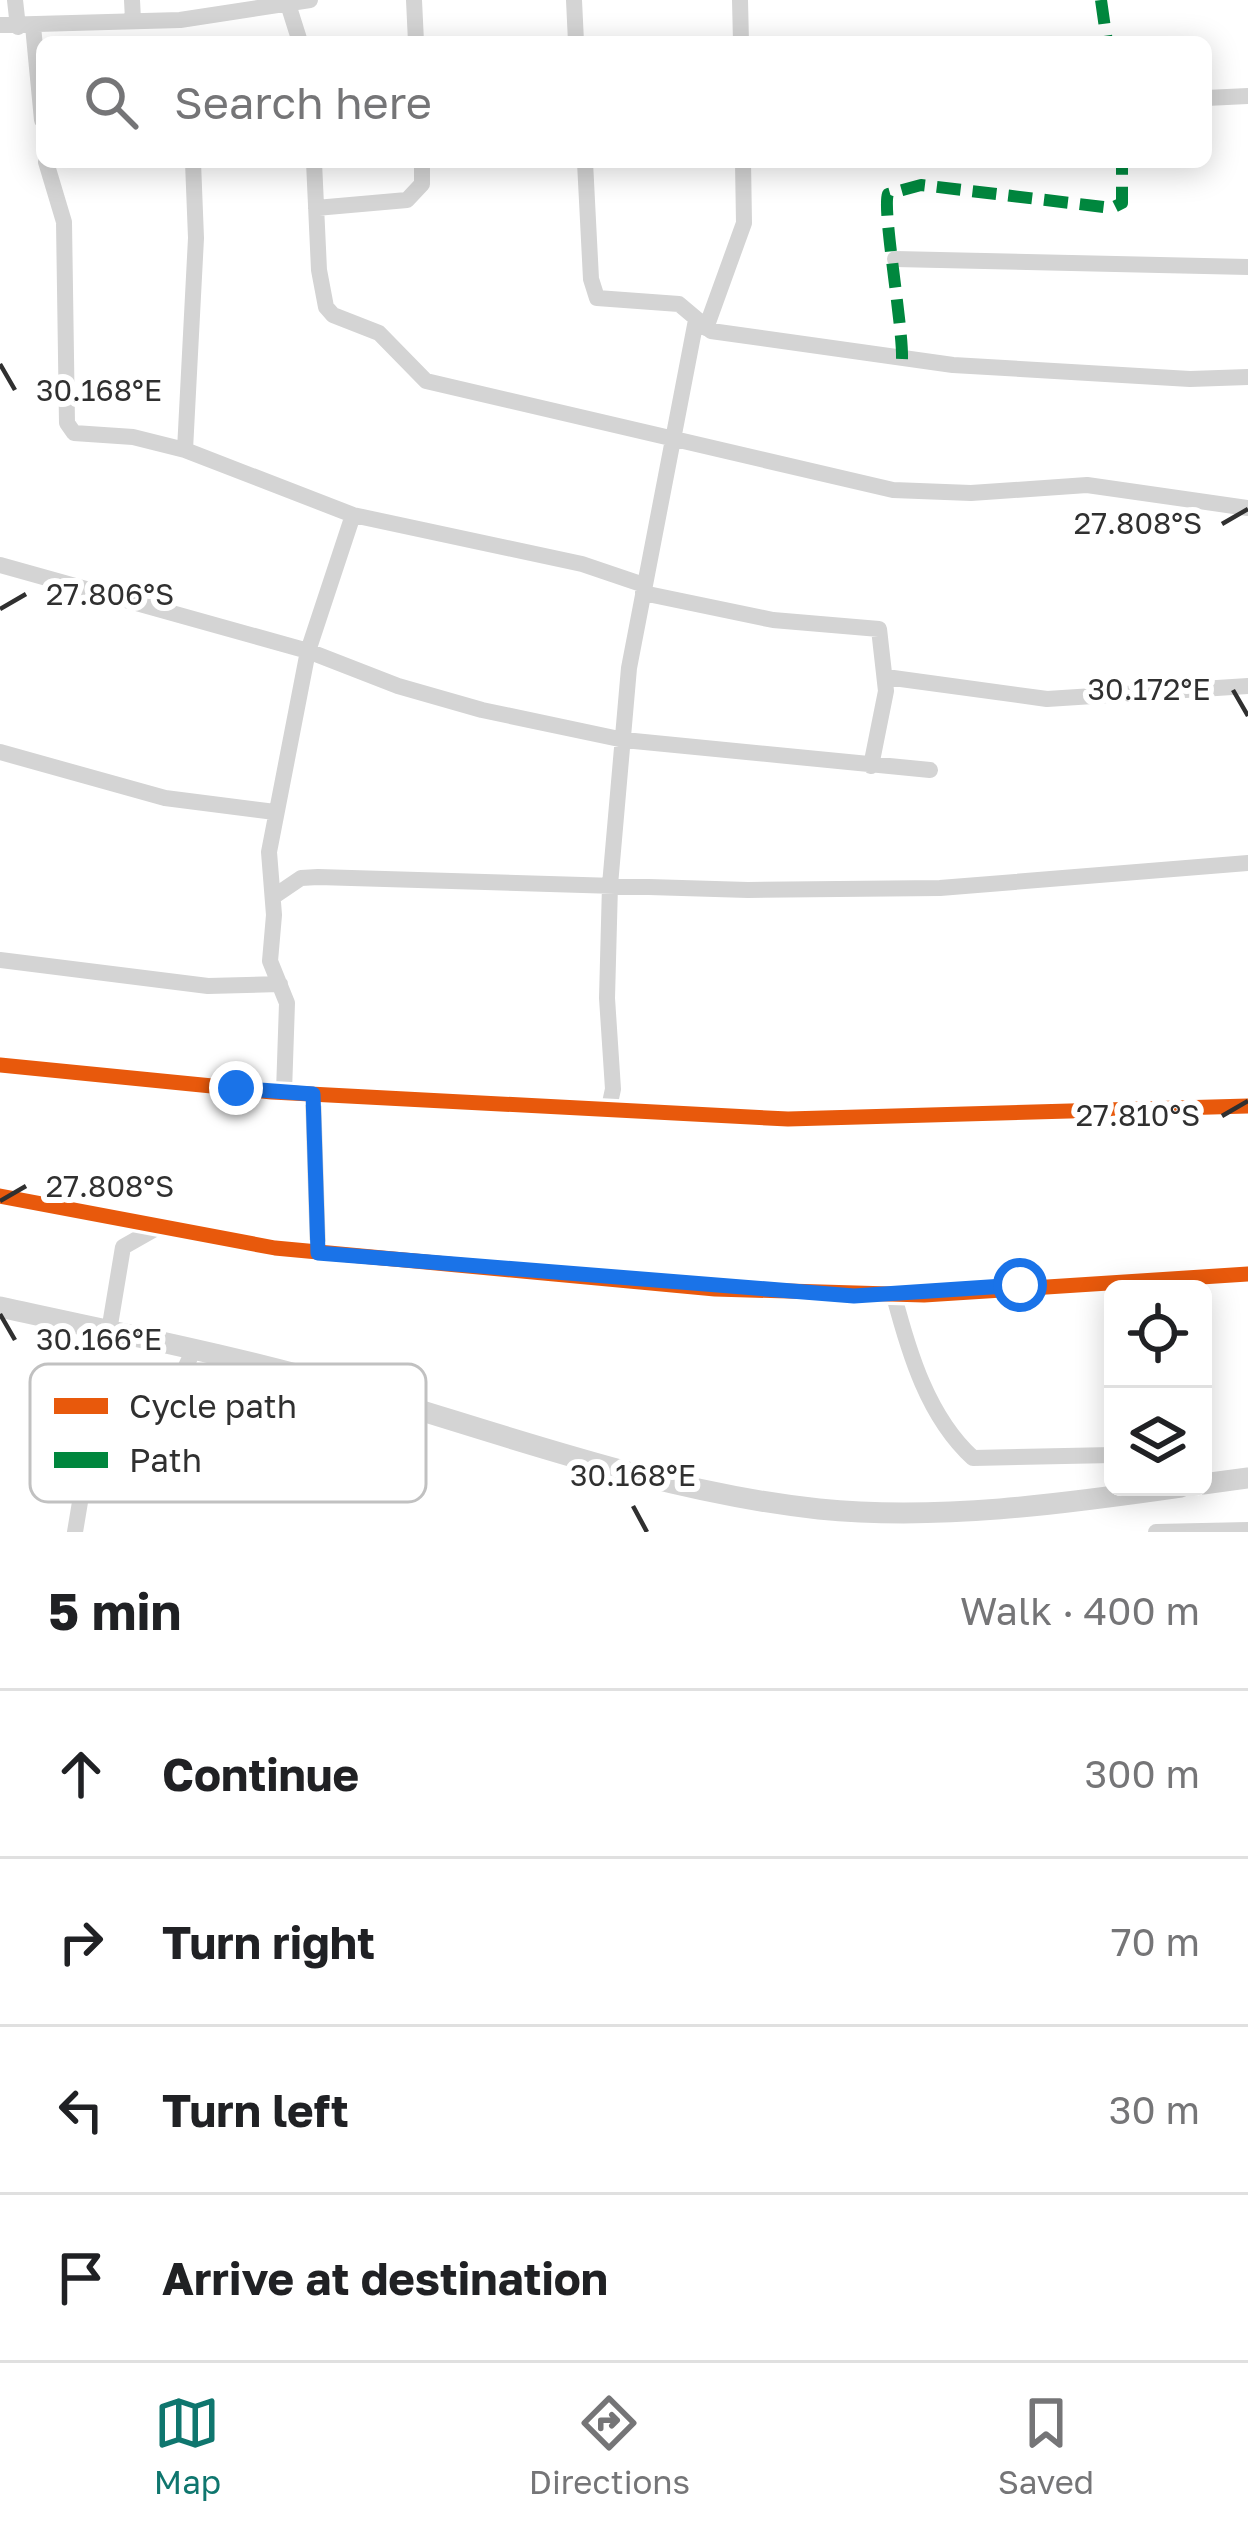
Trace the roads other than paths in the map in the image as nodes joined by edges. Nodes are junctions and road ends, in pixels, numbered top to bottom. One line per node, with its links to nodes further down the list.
1 (15, 0): 10 (street)
2 (132, 0): 8 (street)
3 (310, 0): 7 (street)
4 (414, 0): 13 (street)
5 (574, 0): 14 (street)
6 (740, 0): 15 (street)
7 (283, 3): 9 (street); 12 (street)
8 (133, 20): 9 (street); 10 (street)
9 (181, 20): 11 (street)
10 (17, 26): 16 (street)
11 (182, 36)
12 (297, 36)
13 (416, 36)
14 (576, 36)
15 (741, 36)
16 (36, 97)
17 (1248, 97): 18 (street)
18 (1212, 98)
19 (48, 168): 31 (street)
20 (193, 168): 31 (street)
21 (314, 168): 25 (street)
22 (422, 168): 25 (street)
23 (585, 168): 28 (street)
24 (743, 168): 28 (street)
25 (316, 208): 30 (street)
26 (896, 259): 27 (street)
27 (1248, 267)
28 (701, 324): 29 (street); 30 (street)
29 (1248, 377)
30 (671, 440): 32 (street); 35 (street)
31 (185, 450): 33 (street)
32 (1248, 508)
33 (353, 515): 35 (street); 36 (street)
34 (0, 565): 36 (street)
35 (644, 589): 37 (street); 39 (street)
36 (308, 651): 39 (street); 43 (street)
37 (886, 677): 38 (street); 41 (street)
38 (1248, 686)
39 (624, 740): 41 (street); 45 (street)
40 (0, 752): 43 (street)
41 (871, 766): 42 (street)
42 (930, 770)
43 (275, 812): 46 (street)
44 (1248, 863): 45 (street)
45 (610, 885): 46 (street); 53 (street)
46 (273, 898): 48 (street)
47 (0, 960): 48 (street)
48 (280, 984): 50 (street)
49 (0, 1065): 50 (street)
50 (284, 1092): 51 (street)
51 (313, 1094): 53 (street); 56 (street)
52 (1248, 1106): 53 (street)
53 (608, 1112)
54 (0, 1196): 55 (street)
55 (160, 1226): 56 (street); 60 (street)
56 (318, 1253): 58 (street)
57 (1248, 1274): 58 (street)
58 (894, 1296): 65 (street)
59 (0, 1306): 60 (street)
60 (109, 1331): 61 (street)
61 (194, 1351): 62 (street); 63 (street)
62 (188, 1364)
63 (248, 1364)
64 (426, 1411): 68 (street)
65 (1104, 1455)
66 (1248, 1478): 67 (street)
67 (1212, 1483)
68 (1104, 1494)
69 (80, 1502): 71 (street)
70 (1248, 1530): 72 (street)
71 (75, 1532)
72 (1156, 1532)

